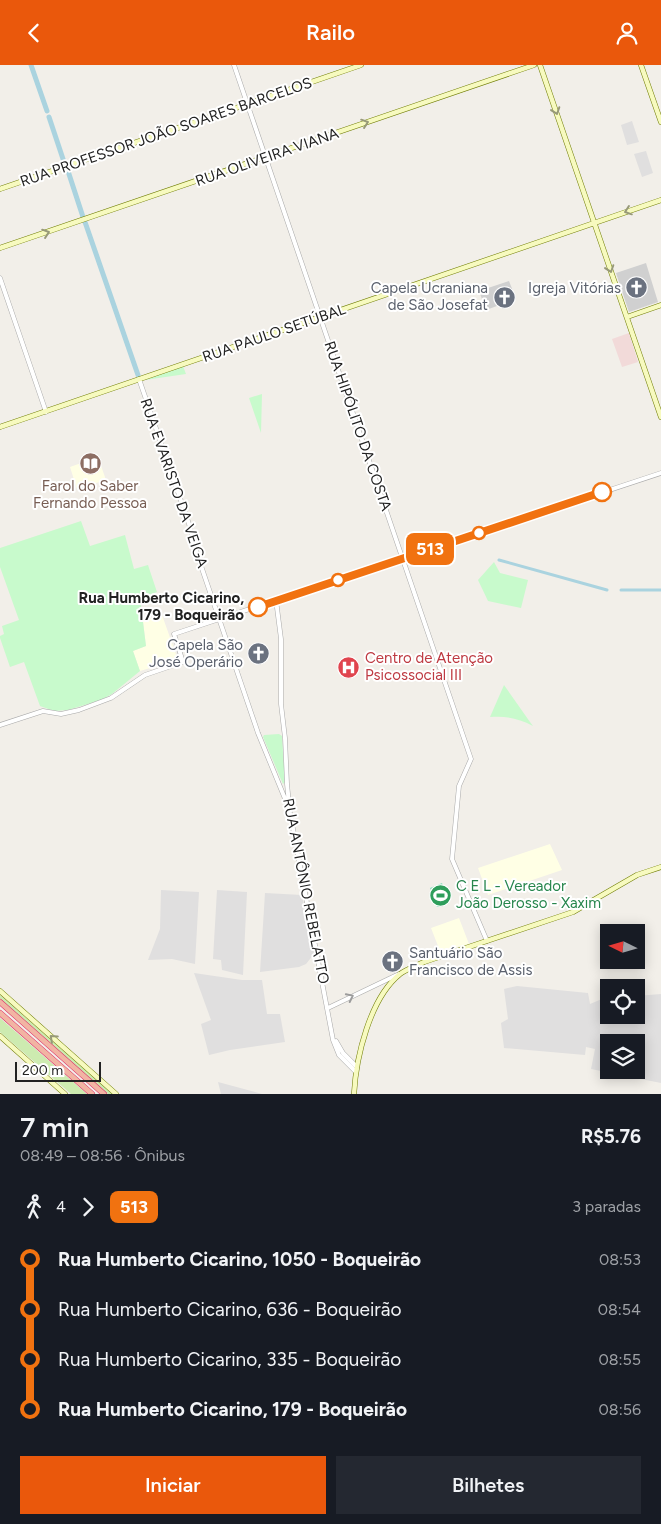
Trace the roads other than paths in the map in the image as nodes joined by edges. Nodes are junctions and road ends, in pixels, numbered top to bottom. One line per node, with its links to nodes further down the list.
1 (234, 65): 6 (street, RUA HIPÓLITO DA COSTA)
2 (361, 65): 6 (main road, RUA PROFESSOR JOÃO SOARES BARCELOS)
3 (534, 65): 8 (main road, RUA OLIVEIRA VIANA, one-way to 3)
4 (540, 65): 11 (main road, one-way to 11)
5 (641, 65): 7 (main road)
6 (247, 104): 8 (street, RUA HIPÓLITO DA COSTA); 9 (main road, RUA PROFESSOR JOÃO SOARES BARCELOS)
7 (661, 122)
8 (265, 157): 12 (main road, RUA OLIVEIRA VIANA, one-way to 8); 15 (street, RUA HIPÓLITO DA COSTA)
9 (0, 189)
10 (661, 199): 11 (main road, RUA PAULO SETÚBAL, one-way to 11)
11 (594, 223): 15 (main road, RUA PAULO SETÚBAL); 16 (main road, one-way to 16)
12 (0, 249)
13 (0, 278): 18 (street)
14 (661, 305): 16 (main road)
15 (320, 317): 17 (main road, RUA PAULO SETÚBAL); 22 (street, RUA HIPÓLITO DA COSTA)
16 (627, 317): 19 (main road)
17 (139, 379): 18 (main road, RUA PAULO SETÚBAL); 24 (street, RUA EVARISTO DA VEIGA)
18 (46, 411): 20 (main road, RUA PAULO SETÚBAL)
19 (661, 417)
20 (0, 427)
21 (661, 473): 22 (street)
22 (403, 558): 23 (street); 30 (street, RUA HIPÓLITO DA COSTA)
23 (276, 600): 24 (street); 26 (street, RUA ANTÔNIO REBELATTO)
24 (219, 619): 25 (street); 27 (street, RUA EVARISTO DA VEIGA)
25 (0, 725)
26 (287, 784): 27 (street); 28 (street, RUA ANTÔNIO REBELATTO)
27 (280, 787): 28 (street, RUA EVARISTO DA VEIGA)
28 (290, 813): 34 (street, RUA ANTÔNIO REBELATTO)
29 (661, 867): 30 (main road)
30 (487, 941): 31 (main road)
31 (401, 973): 34 (street, one-way to 31); 37 (main road)
32 (0, 991): 41 (main road, one-way to 32)
33 (0, 1002): 40 (highway)
34 (328, 1008): 37 (street, RUA ANTÔNIO REBELATTO)
35 (0, 1013): 39 (highway)
36 (0, 1036): 38 (main road)
37 (356, 1070): 42 (main road)
38 (66, 1094)
39 (92, 1094)
40 (104, 1094)
41 (116, 1094)
42 (354, 1094)

